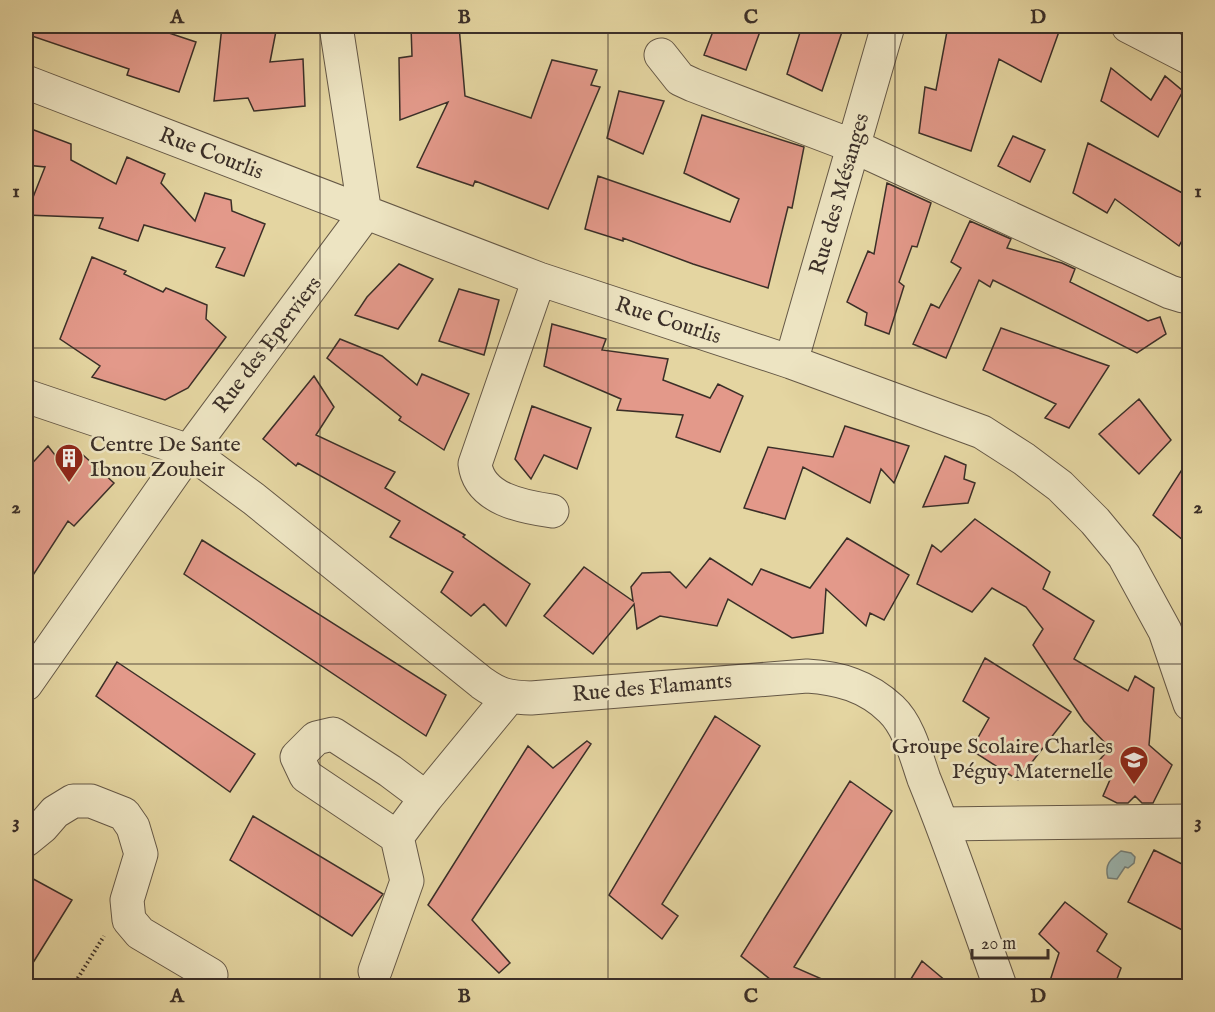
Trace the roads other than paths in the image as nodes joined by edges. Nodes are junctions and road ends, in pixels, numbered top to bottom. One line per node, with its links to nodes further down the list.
1 (336, 26): 8 (street)
2 (888, 26): 7 (street, Rue des Mésanges)
3 (1128, 26): 5 (street)
4 (662, 55): 7 (street)
5 (1190, 58)
6 (26, 82): 8 (street, Rue Courlis)
7 (853, 146): 10 (street); 11 (street, Rue des Mésanges)
8 (365, 214): 9 (street, Rue Courlis); 13 (street, Rue des Eperviers)
9 (539, 279): 11 (street, Rue Courlis); 14 (street)
10 (1190, 294)
11 (791, 362): 15 (street, Rue Courlis)
12 (26, 396): 13 (street, Rue des Flamants)
13 (189, 451): 16 (street, Rue des Eperviers); 17 (street, Rue des Flamants)
14 (552, 511)
15 (1177, 636): 18 (street, Rue Courlis)
16 (26, 684)
17 (509, 697): 19 (street); 21 (street, Rue des Flamants)
18 (1190, 704)
19 (426, 798): 22 (street); 22 (street)
20 (1190, 821): 21 (street)
21 (942, 824): 26 (street, Rue des Flamants)
22 (397, 837): 24 (street)
23 (26, 840): 25 (street)
24 (375, 971)
25 (211, 975)
26 (1000, 987)

